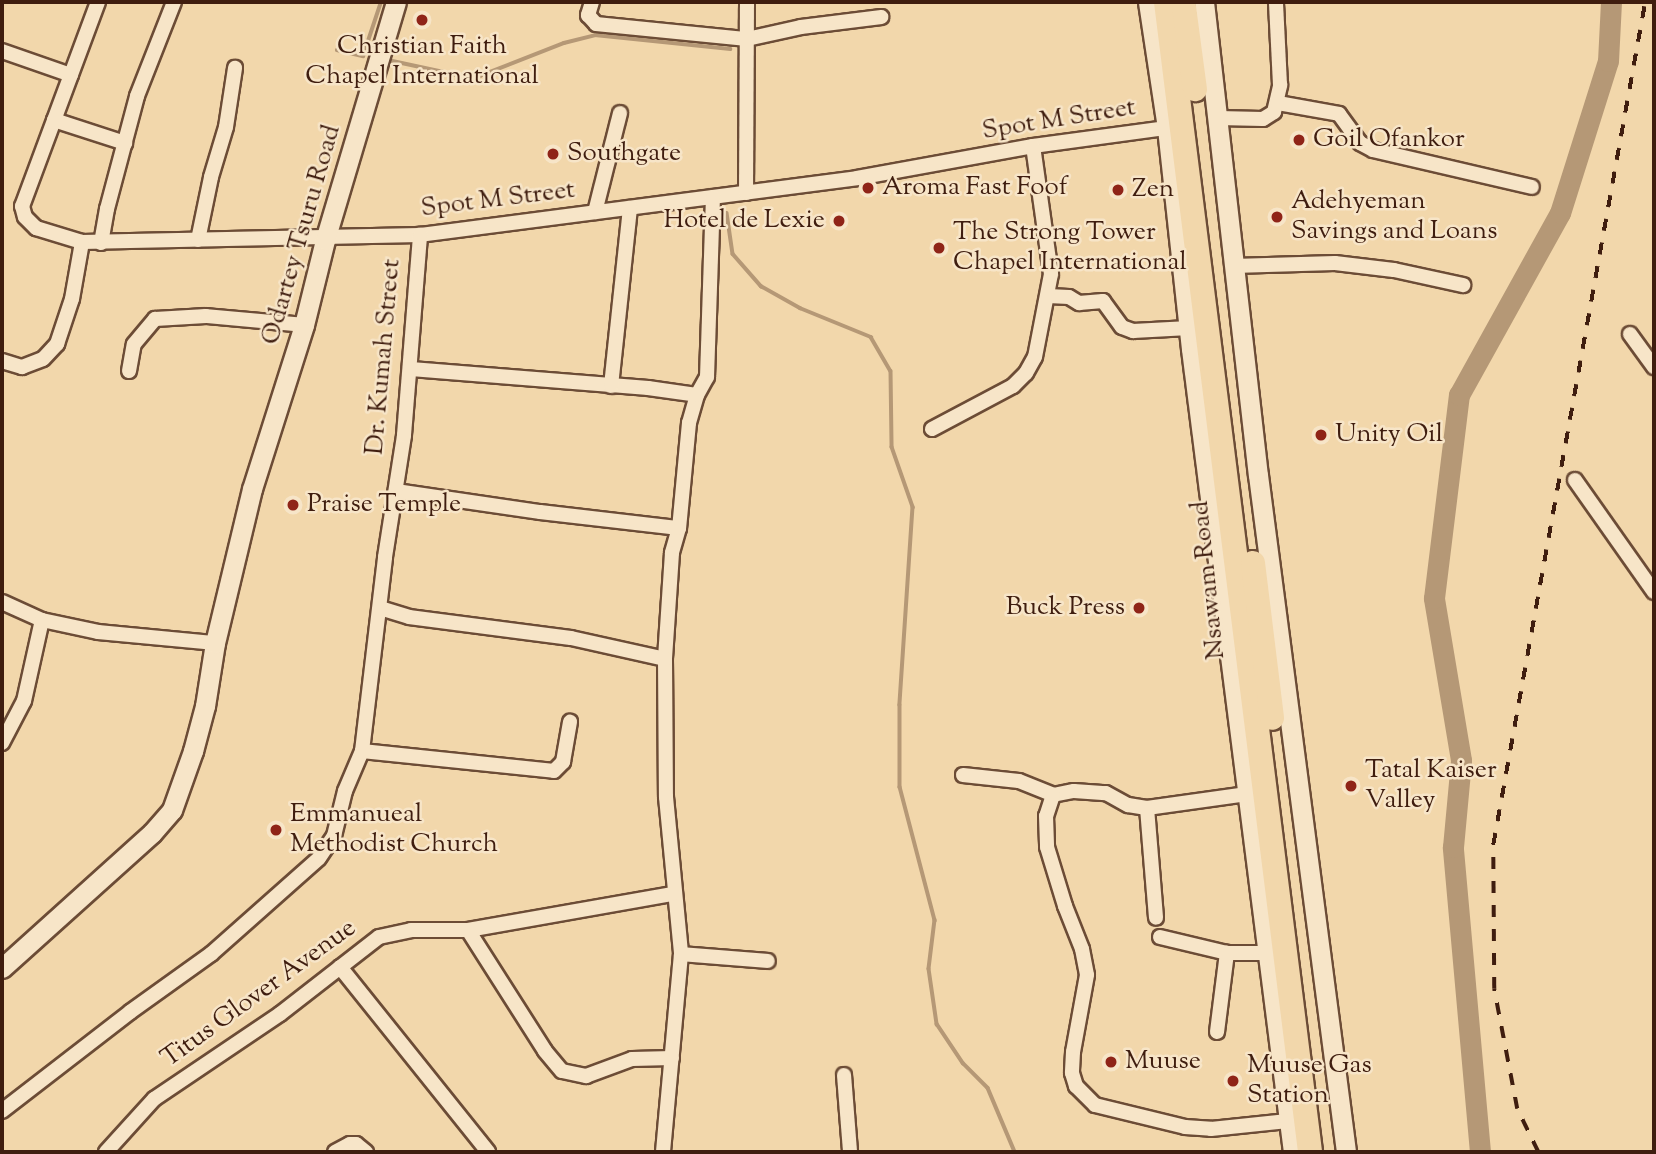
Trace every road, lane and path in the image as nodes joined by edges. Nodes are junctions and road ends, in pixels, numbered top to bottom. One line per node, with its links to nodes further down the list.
1 (98, 2): 15 (street)
2 (174, 2): 21 (street)
3 (396, 2): 30 (main road, Odartey Tsuru Road)
4 (592, 2): 12 (street)
5 (747, 2): 12 (street)
6 (1148, 2): 20 (main road)
7 (1166, 2): 84 (highway, Nsawam Road)
8 (1183, 2): 85 (highway, Nsawam Road)
9 (1204, 2): 18 (main road)
10 (1276, 2): 16 (street)
11 (880, 17): 12 (street)
12 (747, 39): 24 (street)
13 (2, 51): 15 (street)
14 (235, 68): 29 (street)
15 (71, 75): 19 (street)
16 (1278, 103): 18 (street); 23 (street)
17 (620, 113): 27 (street)
18 (1218, 118): 33 (main road)
19 (54, 120): 21 (street); 31 (street, Spot M Street)
20 (1167, 128): 22 (street, Spot M Street); 37 (main road)
21 (125, 143): 32 (street)
22 (1033, 146): 24 (street, Spot M Street); 35 (street)
23 (1532, 187)
24 (746, 193): 25 (street, Spot M Street)
25 (713, 197): 26 (street, Spot M Street); 44 (street)
26 (630, 208): 27 (street, Spot M Street); 43 (street)
27 (595, 212): 28 (street, Spot M Street)
28 (420, 236): 30 (street, Spot M Street); 41 (street, Dr. Kumah Street)
29 (198, 240): 30 (street, Spot M Street); 32 (street, Spot M Street)
30 (325, 240): 36 (main road, Odartey Tsuru Road)
31 (82, 242): 32 (street, Spot M Street); 39 (street)
32 (101, 243)
33 (1233, 266): 34 (street); 86 (main road)
34 (1463, 285)
35 (1048, 296): 37 (street); 45 (street)
36 (304, 325): 42 (street); 53 (main road, Odartey Tsuru Road)
37 (1189, 328): 59 (main road)
38 (1630, 334): 40 (street)
39 (2, 361)
40 (1654, 367)
41 (411, 369): 43 (street); 47 (street, Dr. Kumah Street)
42 (129, 371)
43 (611, 386): 44 (street)
44 (697, 395): 48 (street)
45 (932, 429)
46 (1575, 480): 49 (street)
47 (396, 491): 48 (street); 51 (street, Dr. Kumah Street)
48 (679, 528): 54 (street)
49 (1654, 592)
50 (2, 602): 52 (street)
51 (380, 608): 54 (street); 57 (street, Dr. Kumah Street)
52 (42, 620): 53 (street); 56 (street)
53 (215, 642): 71 (main road, Odartey Tsuru Road)
54 (665, 659): 62 (street)
55 (570, 722): 57 (street)
56 (2, 743)
57 (362, 751): 75 (street, Dr. Kumah Street)
58 (963, 775): 60 (street)
59 (1247, 794): 61 (street); 67 (main road)
60 (1053, 795): 61 (street); 76 (street)
61 (1147, 808): 63 (street)
62 (673, 894): 64 (street, Titus Glover Avenue); 68 (street)
63 (1156, 918)
64 (468, 930): 70 (street, Titus Glover Avenue); 73 (street)
65 (1160, 937): 66 (street)
66 (1227, 953): 67 (street); 72 (street)
67 (1267, 953): 76 (main road)
68 (681, 954): 69 (street); 73 (street)
69 (768, 961)
70 (340, 967): 77 (street, Titus Glover Avenue); 80 (street)
71 (2, 968)
72 (1217, 1032)
73 (671, 1058): 81 (street)
74 (844, 1075): 82 (street)
75 (2, 1111)
76 (1289, 1121): 83 (main road)
77 (111, 1150)
78 (335, 1152): 79 (street)
79 (366, 1152)
80 (488, 1152)
81 (663, 1152)
82 (850, 1152)
83 (1293, 1152)
84 (1310, 1152)
85 (1327, 1152)
86 (1346, 1152)

